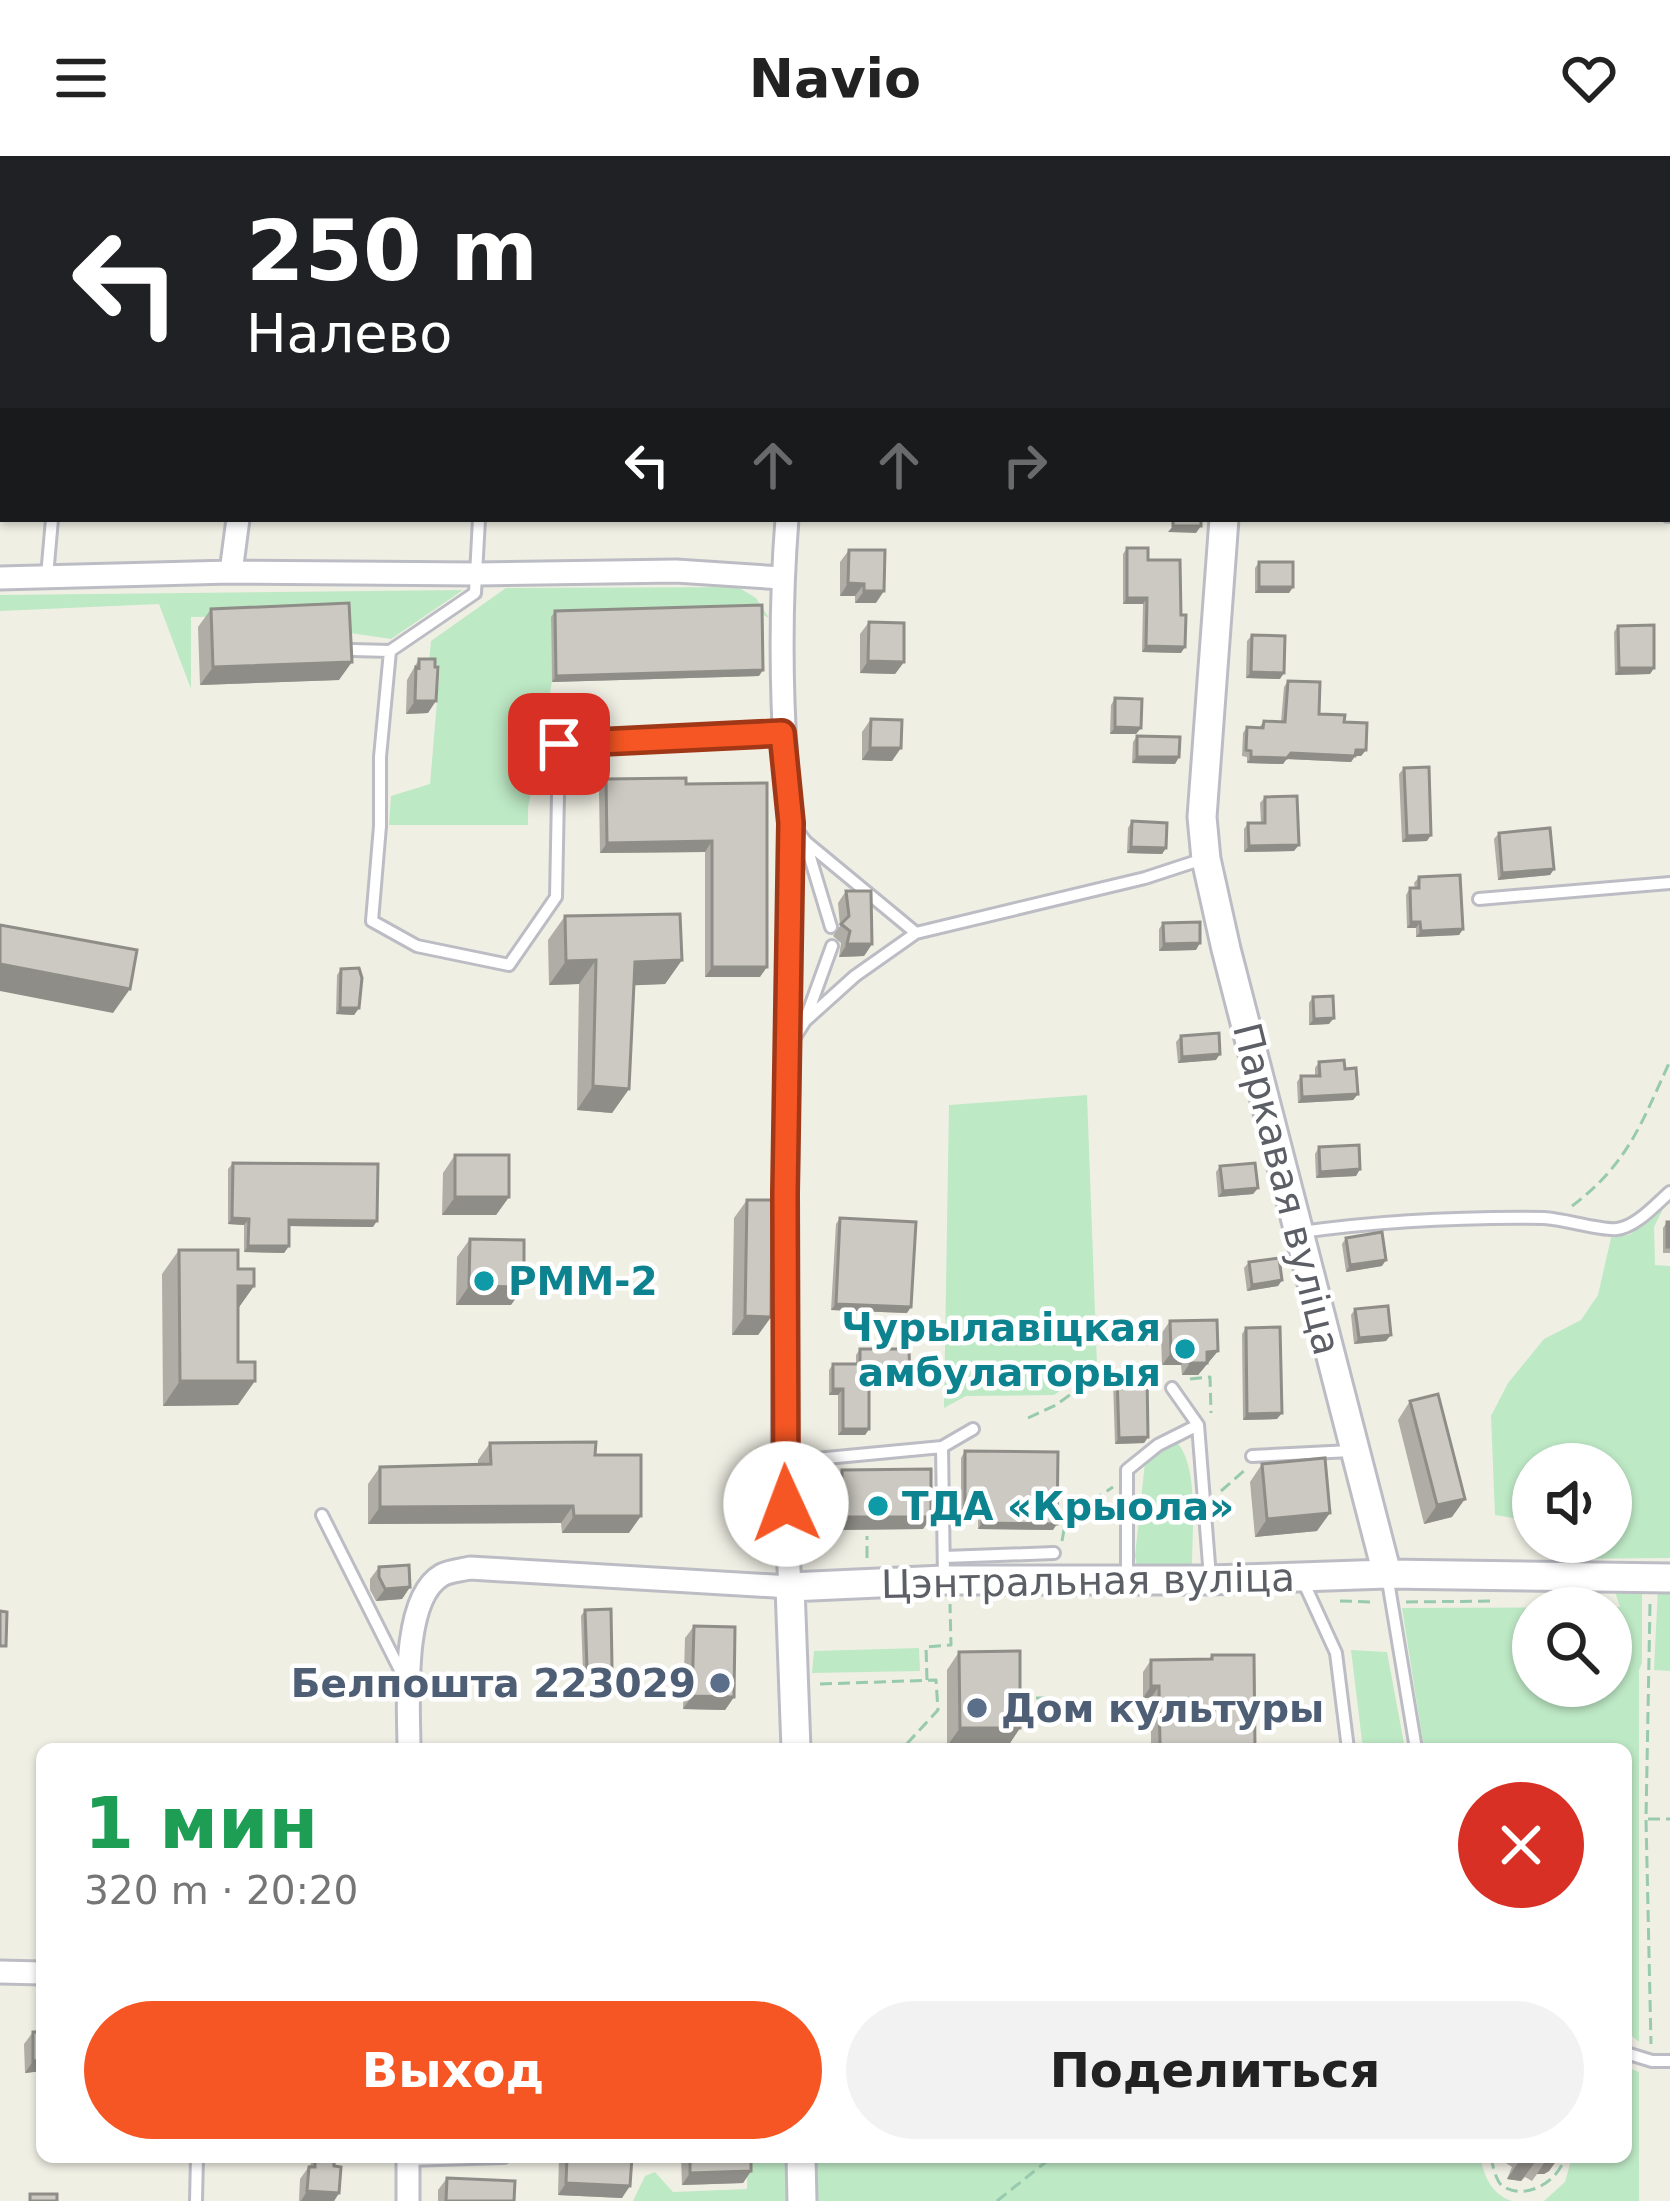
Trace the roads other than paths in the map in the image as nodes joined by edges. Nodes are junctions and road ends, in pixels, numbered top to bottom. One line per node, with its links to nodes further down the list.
1 (52, 522): 8 (lane)
2 (238, 522): 6 (street)
3 (479, 522): 7 (lane)
4 (787, 522): 10 (street)
5 (1224, 522): 16 (street, Паркавая вуліца)
6 (231, 572): 7 (street); 8 (street)
7 (477, 574): 10 (street); 12 (lane)
8 (47, 576): 9 (street)
9 (0, 578)
10 (782, 578): 13 (street)
11 (352, 650): 12 (lane)
12 (391, 651): 13 (lane)
13 (782, 733): 14 (street)
14 (791, 823): 15 (lane); 23 (street)
15 (806, 842): 19 (lane); 20 (lane)
16 (1206, 859): 20 (lane); 25 (street, Паркавая вуліца)
17 (1670, 884): 18 (lane)
18 (1479, 899)
19 (832, 927)
20 (916, 933): 22 (lane)
21 (832, 946): 22 (lane)
22 (805, 1021): 23 (lane)
23 (788, 1048): 31 (street)
24 (1670, 1192): 25 (lane)
25 (1299, 1233): 30 (street, Паркавая вуліца)
26 (1172, 1388): 27 (lane)
27 (1198, 1425): 37 (lane); 38 (lane)
28 (973, 1429): 29 (lane)
29 (941, 1447): 31 (lane); 35 (lane)
30 (1354, 1451): 32 (lane); 40 (street, Паркавая вуліца)
31 (784, 1462): 39 (street)
32 (1250, 1462)
33 (322, 1515): 42 (lane)
34 (1054, 1553): 35 (lane)
35 (946, 1578): 37 (street, Цэнтральная вуліца); 39 (street, Цэнтральная вуліца)
36 (1660, 1578): 40 (street)
37 (1127, 1580): 38 (street, Цэнтральная вуліца)
38 (1210, 1580): 41 (street, Цэнтральная вуліца)
39 (790, 1587): 42 (street); 44 (street)
40 (1389, 1588): 41 (street, Цэнтральная вуліца); 46 (lane)
41 (1306, 1589): 45 (lane)
42 (408, 1687): 43 (street)
43 (409, 1743)
44 (796, 1743)
45 (1347, 1743)
46 (1415, 1743)
47 (0, 1972): 48 (street)
48 (36, 1973)
49 (1632, 2055): 50 (lane)
50 (1670, 2061)
51 (197, 2163): 54 (lane)
52 (408, 2163): 55 (street)
53 (801, 2163): 56 (street)
54 (196, 2201)
55 (408, 2201)
56 (802, 2201)

